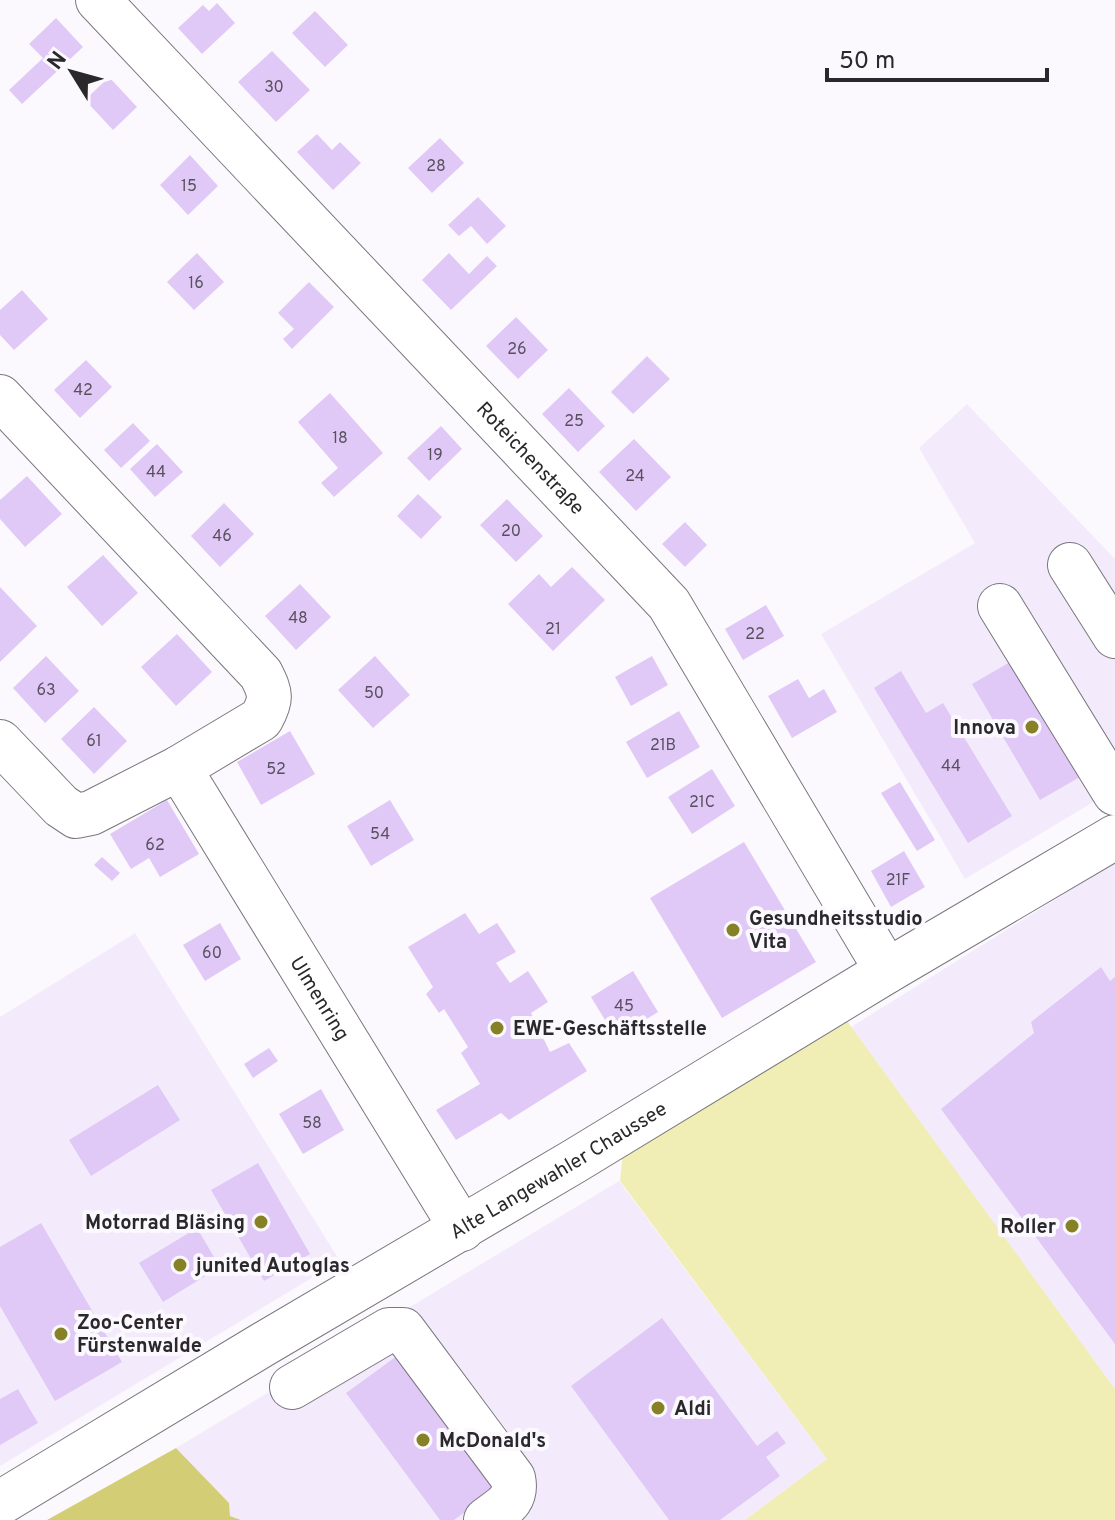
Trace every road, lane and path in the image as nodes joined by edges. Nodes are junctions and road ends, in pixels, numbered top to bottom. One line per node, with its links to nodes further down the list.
1 (98, 0): 10 (street, Roteichenstraße)
2 (0, 397): 7 (street)
3 (1070, 565): 5 (street)
4 (1000, 606): 8 (street)
5 (1115, 636)
6 (0, 742): 7 (street)
7 (179, 768): 11 (street, Ulmenring)
8 (1115, 793)
9 (1115, 837): 10 (street, Alte Langewahler Chaussee)
10 (887, 971): 11 (street, Alte Langewahler Chaussee)
11 (462, 1229): 13 (street, Alte Langewahler Chaussee)
12 (292, 1387): 14 (street)
13 (0, 1503)
14 (486, 1520)

